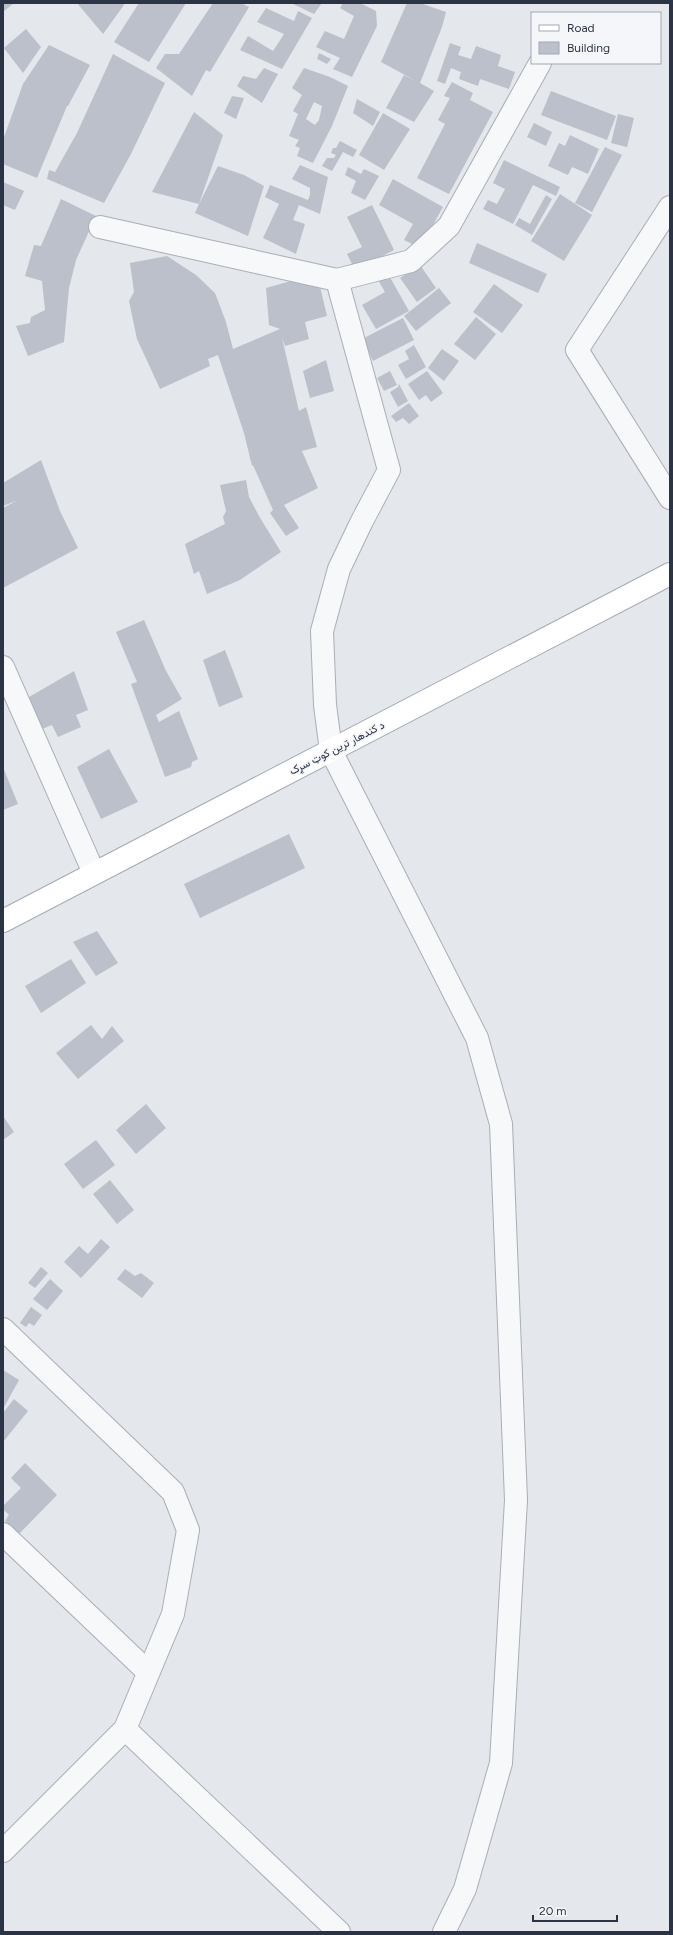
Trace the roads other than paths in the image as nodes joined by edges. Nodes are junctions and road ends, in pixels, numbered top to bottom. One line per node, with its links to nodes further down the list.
1 (540, 64): 4 (street)
2 (670, 207): 5 (street)
3 (100, 227): 4 (street)
4 (337, 280): 8 (street)
5 (670, 498)
6 (670, 574): 8 (main road, د کندهار ترين کوټ سړک)
7 (3, 667): 9 (street)
8 (331, 752): 9 (main road, د کندهار ترين کوټ سړک); 17 (street)
9 (94, 873): 10 (main road, د کندهار ترين کوټ سړک)
10 (3, 921)
11 (3, 1329): 13 (street)
12 (3, 1534): 13 (street)
13 (148, 1672): 14 (street)
14 (125, 1729): 15 (street); 16 (street)
15 (3, 1851)
16 (328, 1928)
17 (444, 1932)

